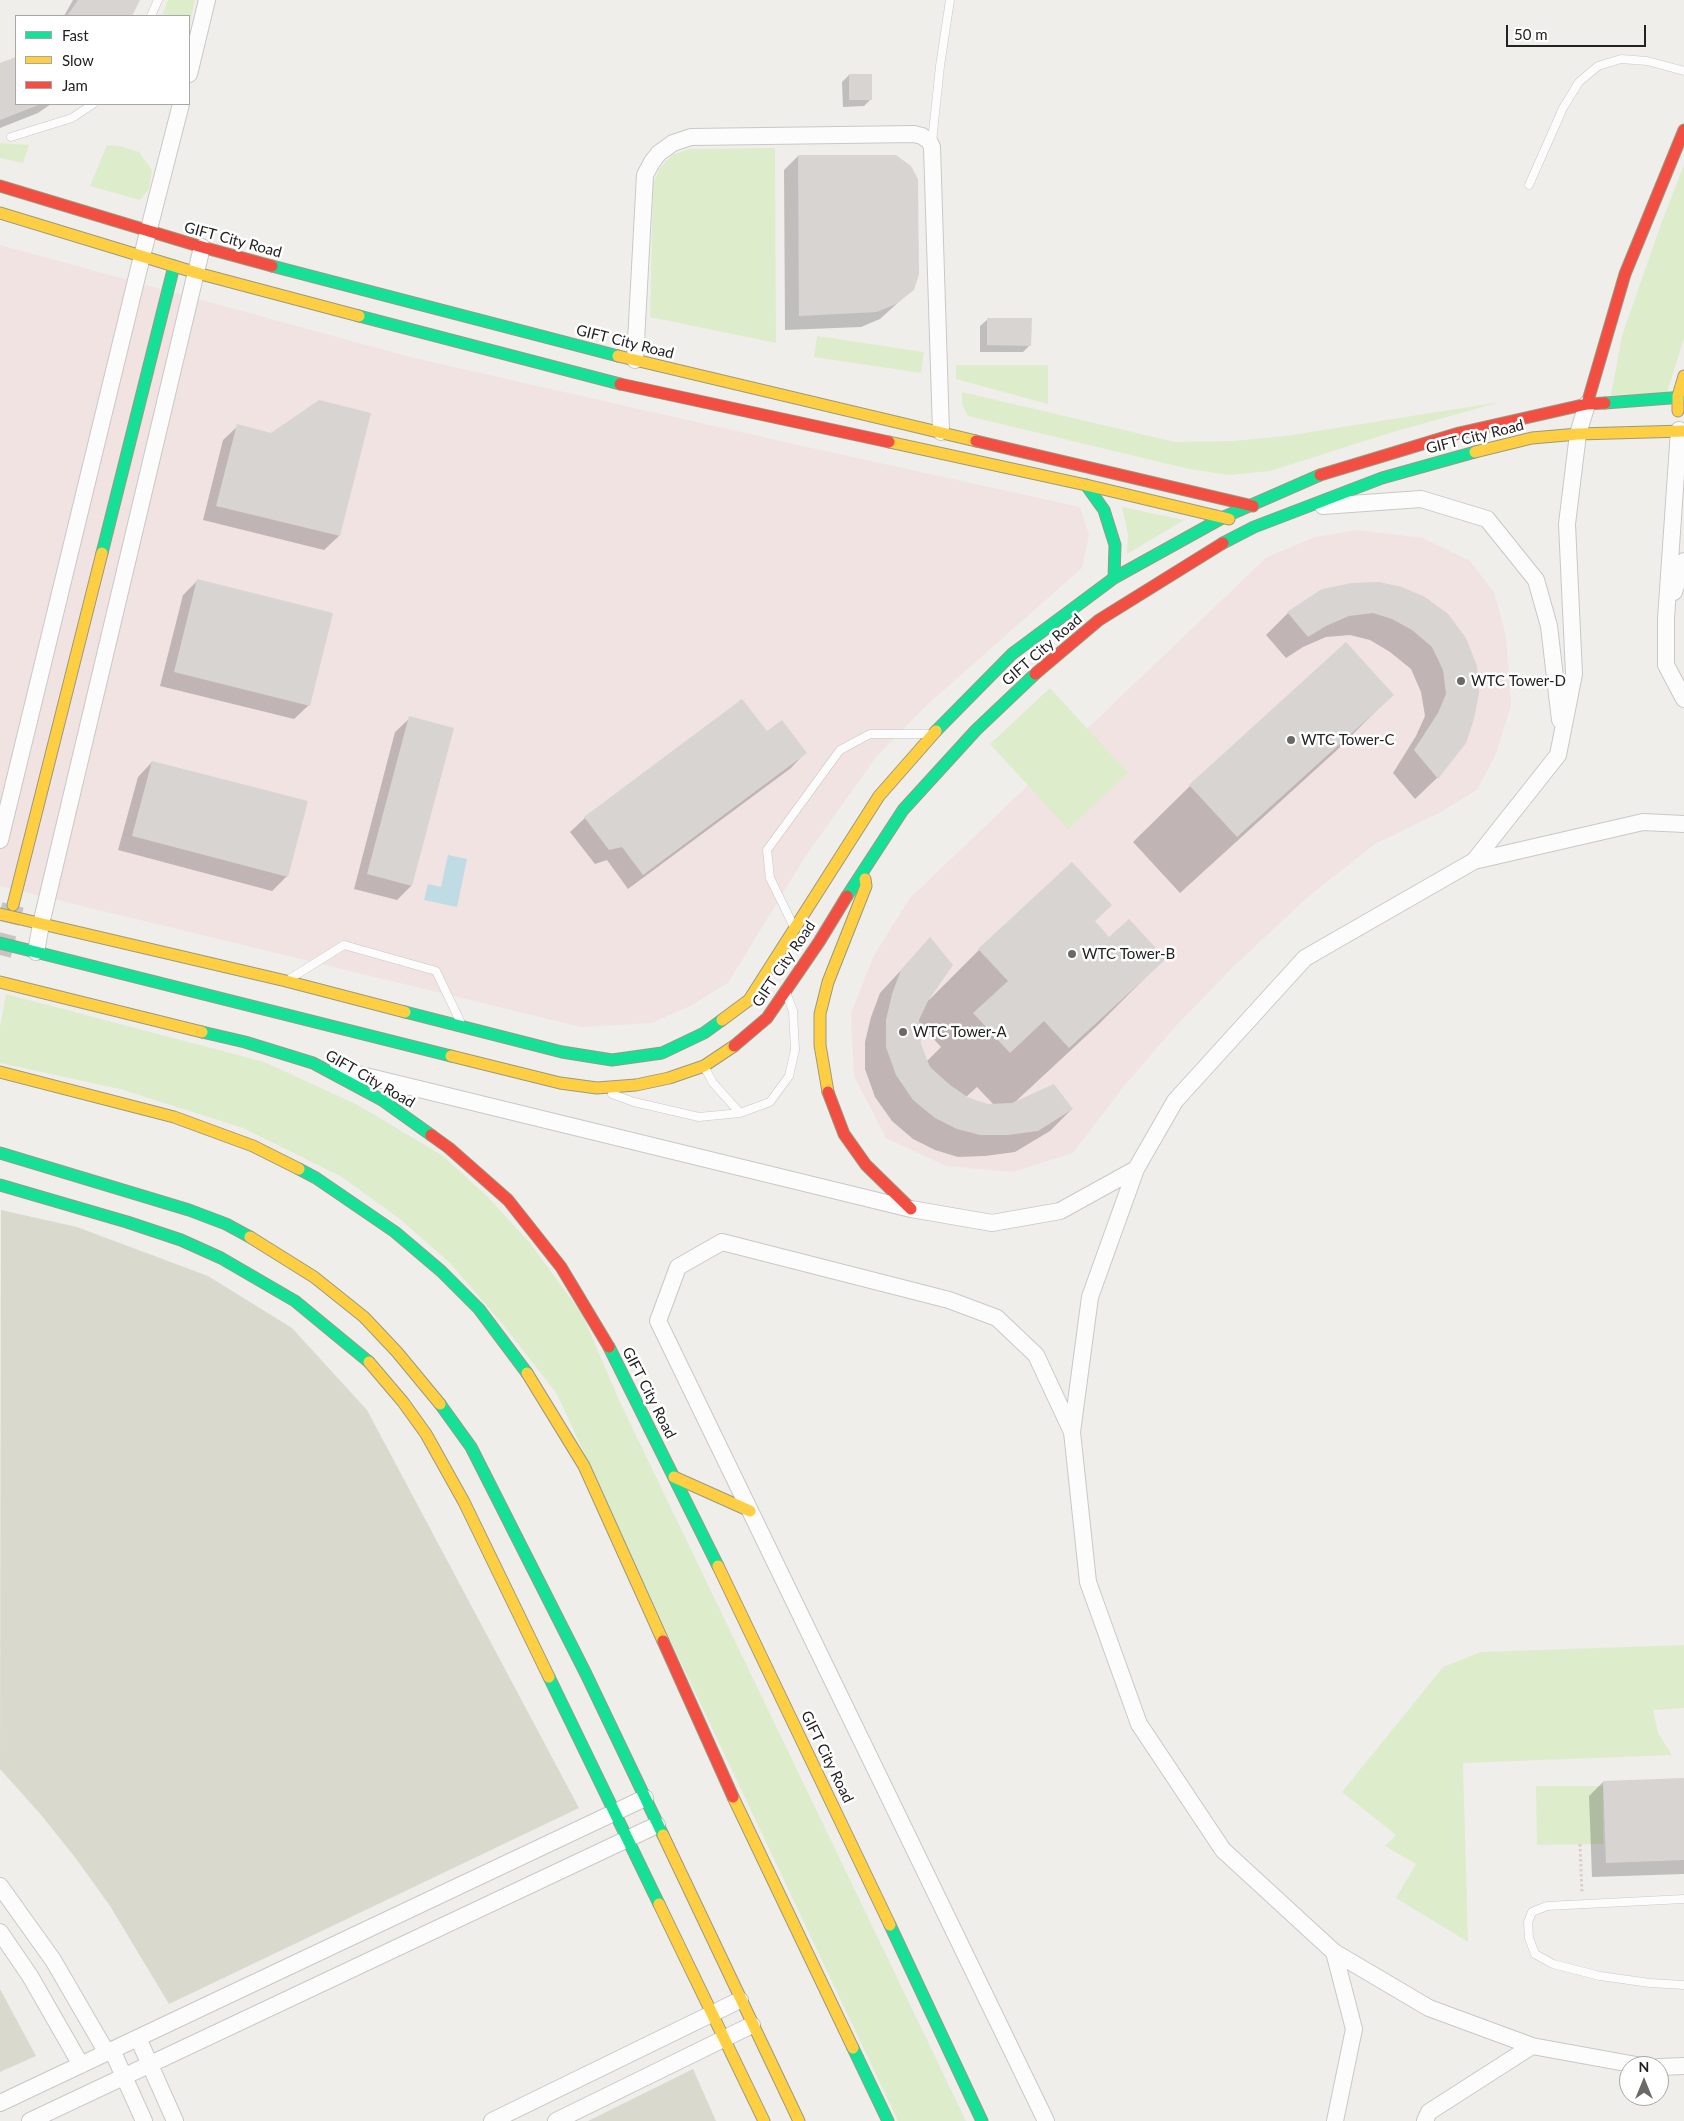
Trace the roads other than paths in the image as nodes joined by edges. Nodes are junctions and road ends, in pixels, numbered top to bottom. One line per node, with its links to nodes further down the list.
1 (158, 0): 4 (lane)
2 (207, 0): 5 (street)
3 (950, 0): 11 (lane)
4 (151, 15)
5 (190, 70)
6 (1684, 71): 12 (lane)
7 (92, 105): 10 (lane)
8 (181, 105): 15 (street)
9 (1684, 130): 23 (street)
10 (10, 136)
11 (932, 147): 20 (street); 25 (street)
12 (1529, 185)
13 (0, 186): 15 (street, GIFT City Road)
14 (0, 213): 17 (street)
15 (149, 232): 16 (street, GIFT City Road); 17 (street)
16 (202, 247): 19 (street); 20 (street, GIFT City Road)
17 (142, 256): 18 (street); 40 (street)
18 (174, 266): 19 (street); 43 (street)
19 (196, 273): 27 (street); 45 (street)
20 (635, 360): 25 (street, GIFT City Road)
21 (1684, 376): 22 (street)
22 (1681, 397): 23 (street, GIFT City Road); 24 (street)
23 (1586, 404): 26 (street); 28 (street, GIFT City Road)
24 (1681, 430): 26 (street, GIFT City Road); 35 (street)
25 (941, 432): 28 (street, GIFT City Road)
26 (1578, 434): 29 (street, GIFT City Road); 38 (street)
27 (1086, 485): 31 (street); 34 (street)
28 (1248, 505): 30 (street, GIFT City Road); 31 (street, GIFT City Road)
29 (1308, 507): 30 (street, GIFT City Road); 38 (street)
30 (1286, 514): 32 (street, GIFT City Road)
31 (1224, 517): 32 (street); 34 (street, GIFT City Road)
32 (1254, 527): 42 (street, GIFT City Road)
33 (1684, 561): 35 (street)
34 (1114, 578): 37 (street, GIFT City Road)
35 (1666, 619): 36 (street)
36 (1684, 699)
37 (933, 734): 46 (street, GIFT City Road); 46 (lane)
38 (1562, 736): 41 (street)
39 (1684, 824): 41 (street)
40 (0, 840)
41 (1474, 861): 59 (street)
42 (865, 866): 51 (street, GIFT City Road); 61 (street)
43 (13, 904)
44 (0, 914): 45 (street, GIFT City Road)
45 (41, 924): 48 (street); 50 (street, GIFT City Road)
46 (795, 930): 52 (street, GIFT City Road)
47 (0, 943): 48 (street, GIFT City Road)
48 (36, 952): 56 (street, GIFT City Road)
49 (0, 982): 53 (street, GIFT City Road)
50 (286, 982): 52 (street, GIFT City Road); 52 (lane)
51 (785, 991): 54 (street, GIFT City Road); 57 (lane)
52 (464, 1027)
53 (313, 1063): 61 (street); 63 (street, GIFT City Road)
54 (704, 1066): 56 (street, GIFT City Road); 57 (lane)
55 (0, 1072): 95 (street)
56 (597, 1088): 57 (lane)
57 (740, 1112)
58 (0, 1153): 65 (street)
59 (1136, 1169): 61 (street); 62 (street)
60 (0, 1185): 66 (street)
61 (911, 1209)
62 (1072, 1432): 64 (street); 72 (street)
63 (674, 1477): 64 (street); 96 (street, GIFT City Road)
64 (750, 1511): 97 (street)
65 (645, 1798): 66 (street); 67 (street)
66 (615, 1812): 68 (street); 77 (street)
67 (657, 1825): 68 (street); 74 (street)
68 (628, 1838): 75 (street); 83 (street)
69 (0, 1886): 80 (street)
70 (1684, 1899): 73 (lane)
71 (0, 1932): 82 (street)
72 (1334, 1952): 79 (street); 98 (street)
73 (1684, 1984)
74 (740, 2000): 75 (street); 76 (street)
75 (712, 2014): 78 (street); 91 (street)
76 (752, 2025): 78 (street); 94 (street)
77 (138, 2038): 80 (street); 83 (street)
78 (725, 2039): 92 (street); 93 (street)
79 (1532, 2046): 81 (street); 99 (street)
80 (110, 2051): 82 (street); 86 (street)
81 (1619, 2062)
82 (81, 2065): 87 (street)
83 (150, 2065): 86 (street); 90 (street)
84 (1684, 2066): 85 (street)
85 (1669, 2067)
86 (124, 2076): 88 (street); 89 (street)
87 (0, 2103)
88 (30, 2121)
89 (144, 2121)
90 (175, 2121)
91 (492, 2121)
92 (556, 2121)
93 (764, 2121)
94 (799, 2121)
95 (888, 2121)
96 (982, 2121)
97 (1046, 2121)
98 (1335, 2121)
99 (1425, 2121)

